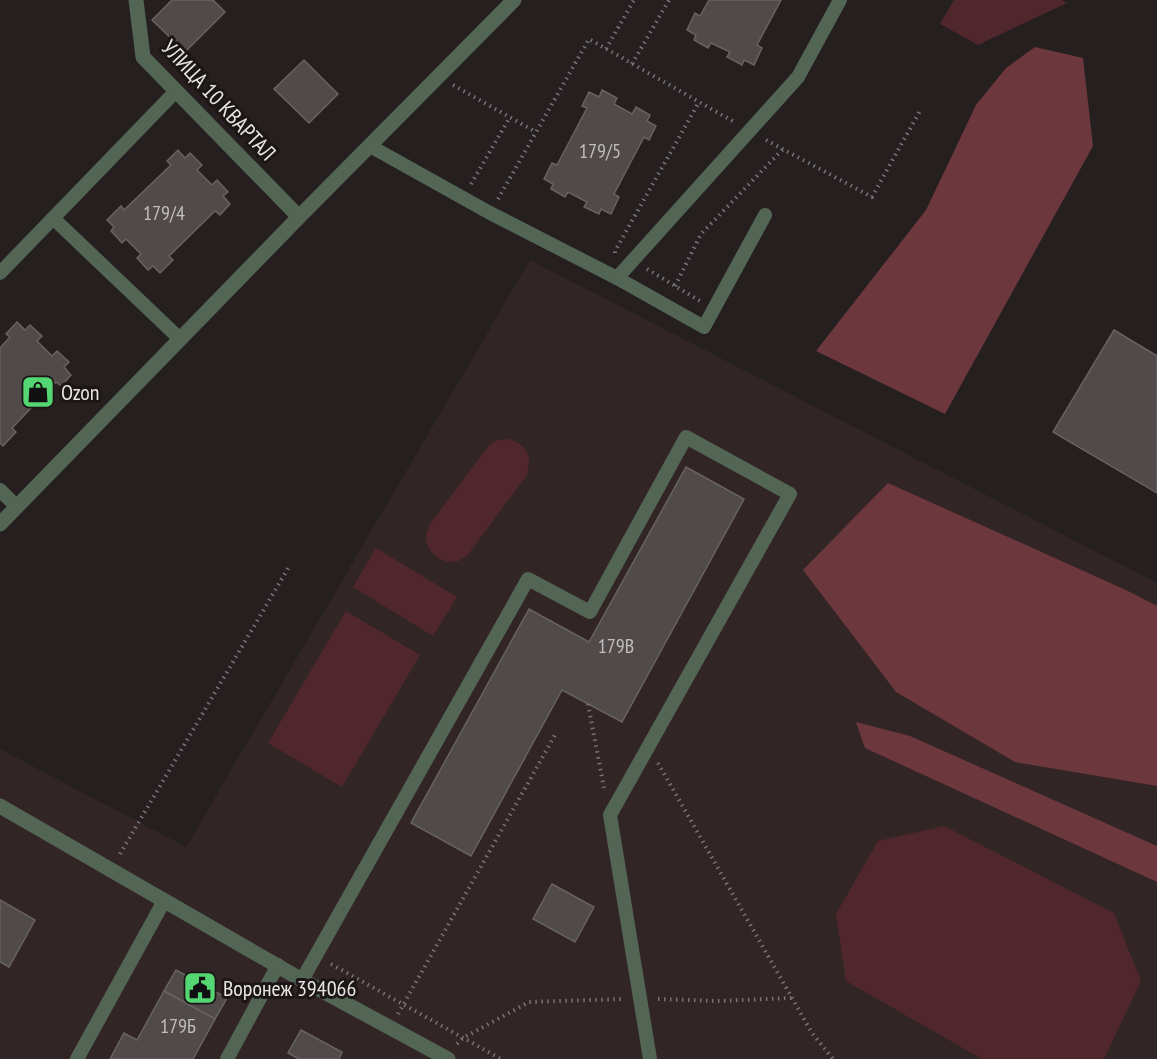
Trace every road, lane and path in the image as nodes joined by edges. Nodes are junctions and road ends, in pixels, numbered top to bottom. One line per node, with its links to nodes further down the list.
1 (136, 0): 9 (street, УЛИЦА 10 КВАРТАЛ)
2 (514, 0): 8 (street)
3 (634, 0): 6 (path)
4 (669, 0): 7 (path)
5 (840, 0): 13 (lane)
6 (606, 49): 7 (path); 14 (path)
7 (632, 64): 10 (path)
8 (439, 76): 12 (path); 15 (street)
9 (176, 90): 20 (street, УЛИЦА 10 КВАРТАЛ); 21 (lane)
10 (699, 102): 13 (path); 22 (path)
11 (921, 109): 16 (path)
12 (510, 117): 14 (path); 17 (path)
13 (750, 131): 16 (path); 23 (lane)
14 (536, 132): 18 (path)
15 (370, 146): 17 (lane); 20 (street)
16 (783, 149): 26 (path)
17 (463, 198): 18 (lane)
18 (490, 213): 25 (lane)
19 (765, 215): 27 (lane)
20 (299, 217): 28 (street)
21 (53, 218): 24 (lane); 28 (lane)
22 (615, 251): 23 (path); 25 (path)
23 (633, 261): 25 (lane); 26 (path)
24 (0, 273)
25 (617, 279): 27 (lane)
26 (675, 286): 27 (path)
27 (713, 309)
28 (180, 339): 30 (street)
29 (0, 490): 30 (lane)
30 (17, 507): 31 (street)
31 (0, 524)
32 (290, 565): 38 (path)
33 (588, 704): 37 (path)
34 (555, 735): 45 (path)
35 (648, 746): 37 (lane); 40 (lane); 43 (path)
36 (0, 806): 38 (street)
37 (610, 815): 44 (lane)
38 (110, 870): 39 (street)
39 (164, 901): 41 (street); 49 (lane)
40 (316, 955): 42 (lane); 45 (path)
41 (278, 966): 42 (street); 50 (lane)
42 (302, 980): 46 (street)
43 (792, 998): 44 (path); 53 (path)
44 (640, 999): 47 (path); 52 (lane)
45 (403, 1004): 46 (path); 47 (path)
46 (391, 1028): 48 (street)
47 (463, 1038): 48 (path); 51 (path)
48 (443, 1058)
49 (77, 1059)
50 (227, 1059)
51 (501, 1059)
52 (650, 1059)
53 (833, 1059)

